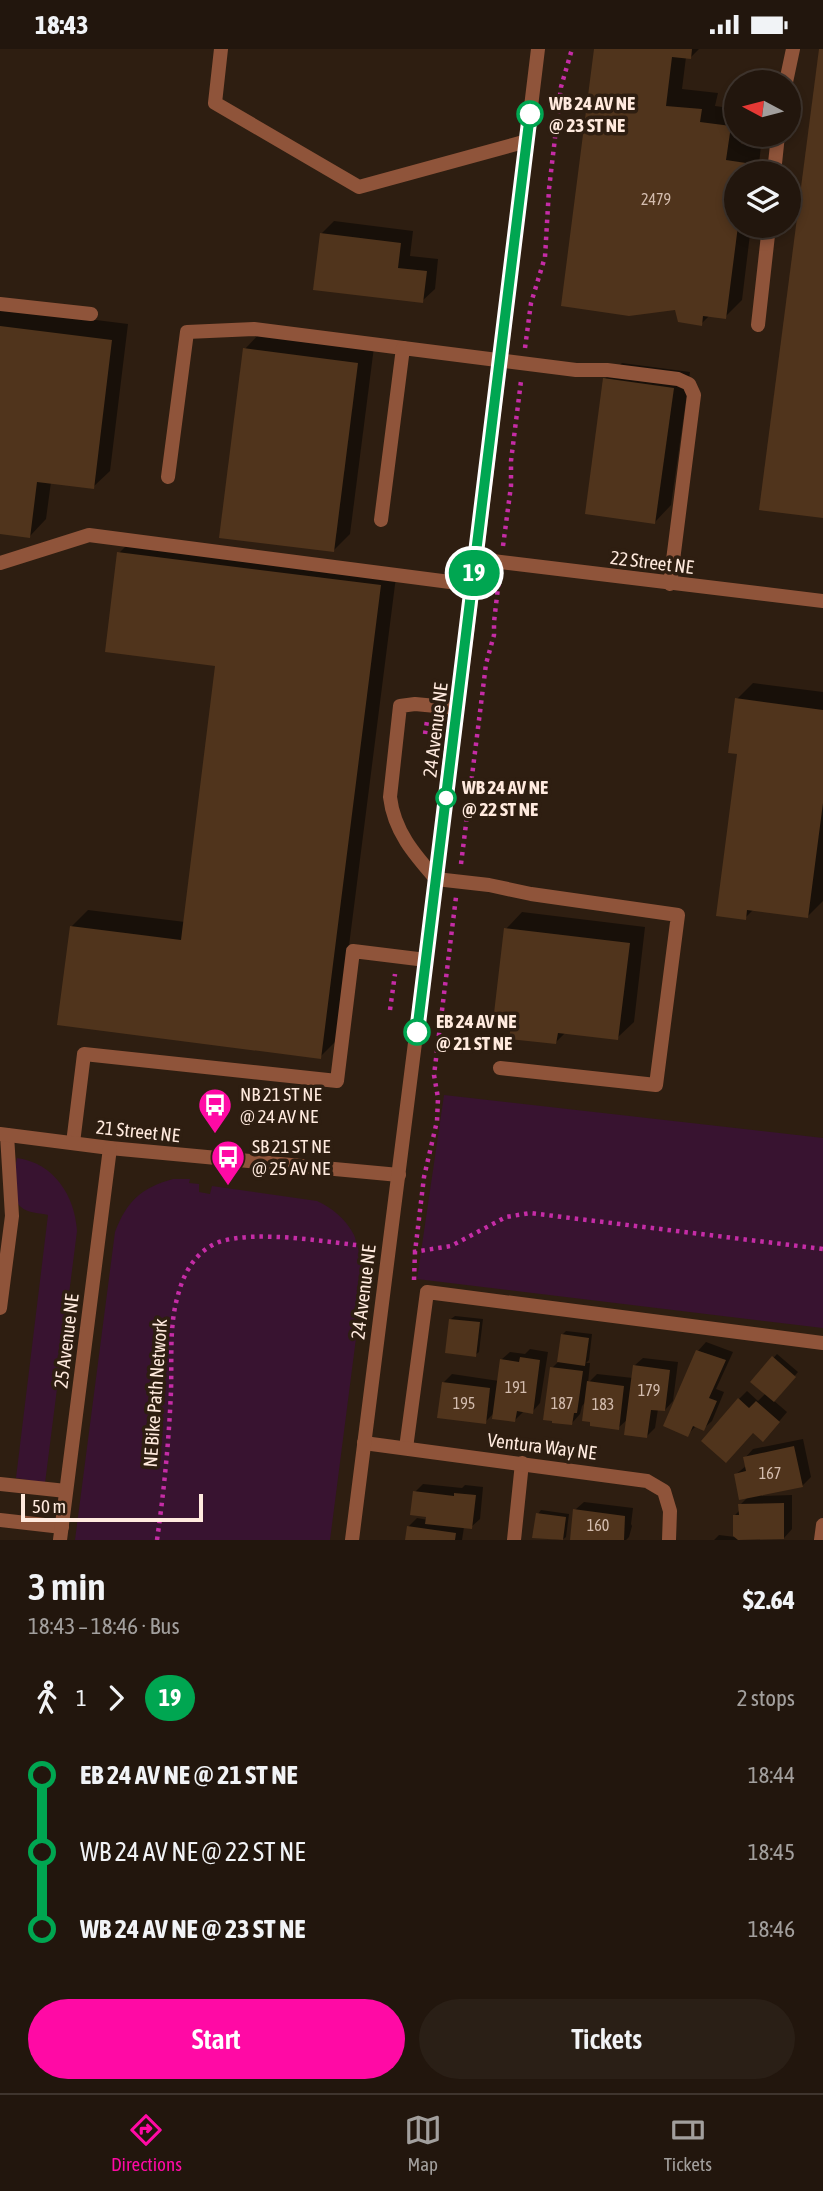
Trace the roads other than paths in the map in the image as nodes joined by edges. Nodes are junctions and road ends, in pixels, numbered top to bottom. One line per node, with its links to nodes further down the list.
1 (221, 49): 5 (street)
2 (538, 49): 5 (street, 24 Avenue NE)
3 (793, 49): 4 (street)
4 (789, 70)
5 (527, 141): 11 (street, 24 Avenue NE)
6 (768, 238): 9 (street)
7 (0, 304): 8 (street)
8 (91, 314)
9 (758, 325)
10 (402, 348): 11 (street); 12 (street); 13 (street)
11 (500, 360): 14 (street, 24 Avenue NE); 16 (street)
12 (168, 477)
13 (381, 520)
14 (476, 559): 16 (street, 22 Street NE); 17 (street, 24 Avenue NE)
15 (0, 563): 17 (street)
16 (670, 584): 18 (street, 22 Street NE)
17 (473, 585): 19 (street, 24 Avenue NE)
18 (823, 601)
19 (457, 708): 20 (street, 24 Avenue NE); 20 (street)
20 (436, 879): 21 (street, 24 Avenue NE); 22 (street)
21 (426, 960): 24 (street); 26 (street, 24 Avenue NE)
22 (500, 1068)
23 (4, 1135): 24 (street, 21 Street NE); 27 (street)
24 (73, 1143): 25 (street, 21 Street NE)
25 (110, 1147): 26 (street, 21 Street NE); 33 (street, 25 Avenue NE)
26 (399, 1175): 29 (street, 24 Avenue NE)
27 (0, 1308)
28 (823, 1343): 30 (street)
29 (364, 1443): 30 (street, Ventura Way NE); 37 (street, 24 Avenue NE)
30 (407, 1448): 31 (street, Ventura Way NE)
31 (523, 1463): 38 (street); 39 (street, Ventura Way NE)
32 (0, 1484): 33 (street)
33 (66, 1491): 36 (street, 25 Avenue NE)
34 (0, 1520): 36 (street)
35 (823, 1525): 40 (street)
36 (61, 1534)
37 (352, 1540)
38 (514, 1540)
39 (669, 1540)
40 (821, 1540)

